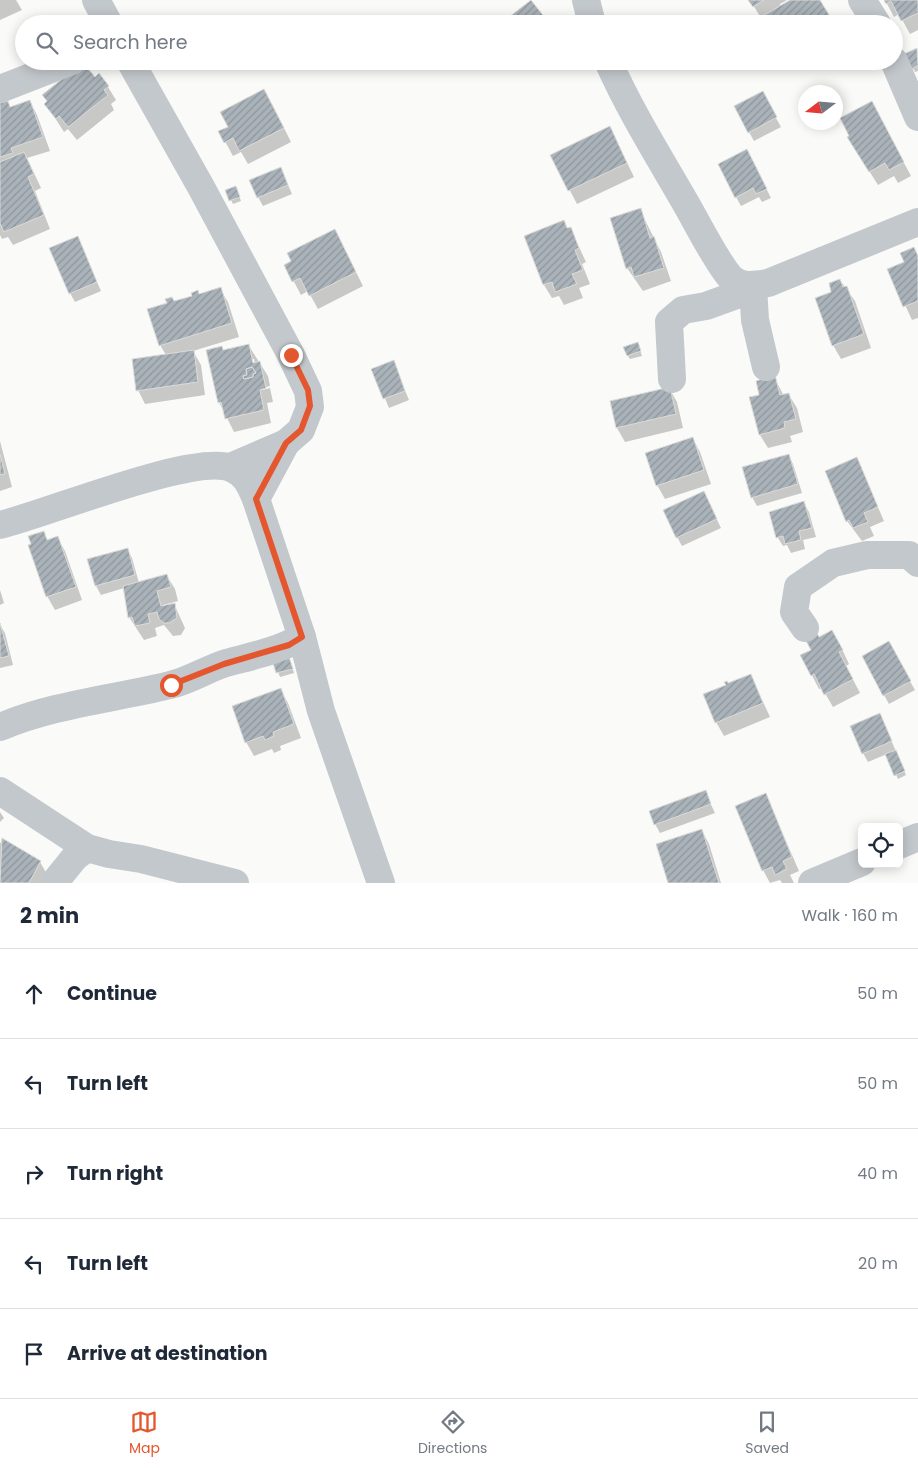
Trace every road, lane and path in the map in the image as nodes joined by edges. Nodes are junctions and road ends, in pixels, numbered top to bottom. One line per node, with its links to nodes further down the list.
1 (96, 0): 4 (street)
2 (586, 0): 5 (street)
3 (862, 0): 6 (street)
4 (104, 15)
5 (590, 15)
6 (871, 15)
7 (49, 70): 11 (street)
8 (135, 70): 17 (street)
9 (612, 70): 14 (street)
10 (898, 70): 12 (street)
11 (0, 89)
12 (918, 118)
13 (918, 222): 14 (street)
14 (754, 286): 15 (street); 16 (street)
15 (766, 367)
16 (672, 380)
17 (286, 443): 18 (street); 19 (street)
18 (230, 468): 19 (street); 20 (street)
19 (256, 499): 23 (street)
20 (0, 525)
21 (918, 563): 22 (street)
22 (806, 628)
23 (302, 637): 24 (street); 32 (street)
24 (0, 727)
25 (0, 791): 28 (street)
26 (918, 837): 27 (street)
27 (903, 843)
28 (87, 848): 30 (street); 31 (street)
29 (858, 864): 33 (street)
30 (54, 883)
31 (235, 883)
32 (381, 883)
33 (812, 883)

